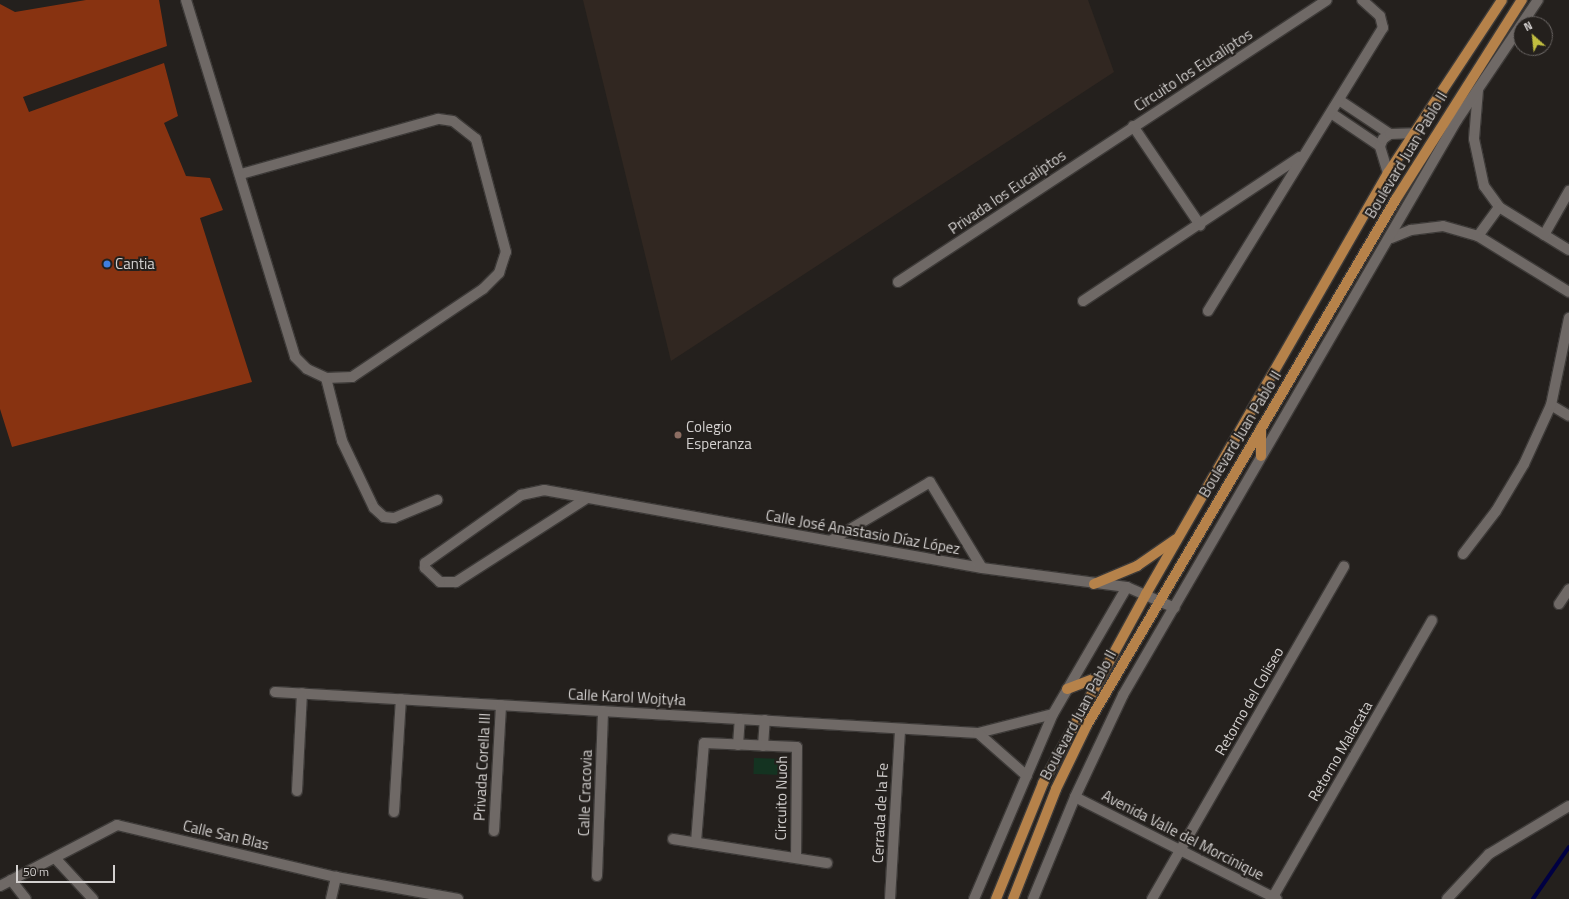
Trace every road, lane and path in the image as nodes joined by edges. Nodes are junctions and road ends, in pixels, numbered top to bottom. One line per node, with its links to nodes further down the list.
1 (186, 0): 16 (street)
2 (1327, 0): 10 (street, Circuito los Eucaliptos)
3 (1362, 0): 8 (street)
4 (1502, 0): 11 (main road, Boulevard Juan Pablo II)
5 (1522, 0): 32 (main road, Boulevard Juan Pablo II)
6 (1538, 0): 7 (street, Boulevard Juan Pablo II)
7 (1478, 87): 18 (street); 22 (street, Boulevard Juan Pablo II)
8 (1339, 100): 9 (street); 12 (street)
9 (1331, 113): 13 (street); 14 (street)
10 (1133, 126): 19 (street, Circuito los Eucaliptos); 24 (street, Privada los Eucaliptos)
11 (1414, 133): 12 (street); 15 (main road, Boulevard Juan Pablo II)
12 (1390, 134): 13 (street)
13 (1380, 146): 15 (street)
14 (1304, 155): 19 (street); 27 (street)
15 (1388, 173): 36 (main road, Boulevard Juan Pablo II)
16 (241, 174): 29 (street); 29 (street)
17 (1569, 190): 20 (street)
18 (1499, 207): 20 (street); 21 (street)
19 (1200, 225): 26 (street)
20 (1544, 235): 23 (street)
21 (1478, 236): 22 (street); 25 (street)
22 (1390, 238): 33 (street, Boulevard Juan Pablo II)
23 (1569, 250)
24 (898, 282)
25 (1569, 292)
26 (1083, 301)
27 (1208, 311)
28 (1569, 318): 30 (street)
29 (326, 378): 35 (street)
30 (1551, 405): 31 (street); 38 (street)
31 (1569, 416)
32 (1260, 428): 33 (main road); 45 (main road, Boulevard Juan Pablo II)
33 (1261, 456): 47 (street, Boulevard Juan Pablo II)
34 (586, 498): 34 (street, Calle José Anastasio Díaz López); 37 (street, Calle José Anastasio Díaz López)
35 (437, 500)
36 (1179, 536): 41 (main road); 44 (main road, Boulevard Juan Pablo II)
37 (830, 541): 40 (street, Calle José Anastasio Díaz López); 40 (street)
38 (1463, 554)
39 (1344, 567): 71 (street, Retorno del Coliseo)
40 (982, 568): 41 (street, Calle José Anastasio Díaz López)
41 (1094, 584): 42 (street, Calle José Anastasio Díaz López)
42 (1127, 587): 44 (street, Calle José Anastasio Díaz López); 50 (street)
43 (1569, 589): 46 (street)
44 (1146, 594): 45 (street, Calle José Anastasio Díaz López); 49 (main road, Boulevard Juan Pablo II)
45 (1159, 600): 47 (street, Calle José Anastasio Díaz López); 87 (main road, Boulevard Juan Pablo II)
46 (1559, 604)
47 (1175, 608): 65 (street, Boulevard Juan Pablo II)
48 (1432, 620): 80 (street, Retorno Malacata)
49 (1101, 676): 50 (main road); 79 (main road, Boulevard Juan Pablo II)
50 (1067, 689): 56 (street)
51 (275, 692): 52 (street, Calle Karol Wojtyła)
52 (302, 693): 53 (street, Calle Karol Wojtyła); 64 (street)
53 (401, 699): 54 (street, Calle Karol Wojtyła); 67 (street)
54 (501, 705): 55 (street, Calle Karol Wojtyła); 68 (street, Privada Corella III)
55 (603, 711): 57 (street, Calle Karol Wojtyła); 75 (street, Calle Cracovia)
56 (1053, 714): 60 (street, Calle Karol Wojtyła); 63 (street)
57 (740, 719): 58 (street, Calle Karol Wojtyła); 61 (street)
58 (765, 720): 59 (street, Calle Karol Wojtyła); 62 (street, Circuito Nuoh)
59 (900, 729): 60 (street, Calle Karol Wojtyła); 85 (street, Cerrada de la Fe)
60 (978, 733): 63 (street)
61 (738, 745): 62 (street, Circuito Nuoh); 70 (street, Circuito Nuoh)
62 (764, 746): 73 (street, Circuito Nuoh)
63 (1027, 776): 86 (street)
64 (297, 791)
65 (1075, 797): 71 (street, Avenida Valle del Morcinique); 88 (street, Boulevard Juan Pablo II)
66 (1569, 806): 90 (street)
67 (394, 812)
68 (494, 831)
69 (674, 839): 70 (street, Circuito Nuoh)
70 (696, 842): 73 (street, Circuito Nuoh)
71 (1180, 850): 80 (street, Avenida Valle del Morcinique); 89 (street, Retorno del Coliseo)
72 (54, 858): 76 (street, Calle San Blas); 77 (street, Calle San Blas); 82 (street)
73 (796, 858): 74 (street, Circuito Nuoh)
74 (827, 863)
75 (597, 876)
76 (336, 877): 83 (street); 84 (street, Calle San Blas)
77 (11, 880): 78 (street, Calle San Blas); 81 (street)
78 (0, 886)
79 (994, 897)
80 (1275, 898)
81 (26, 899)
82 (93, 899)
83 (331, 899)
84 (458, 899)
85 (890, 899)
86 (974, 899)
87 (1013, 899)
88 (1033, 899)
89 (1152, 899)
90 (1447, 899)

